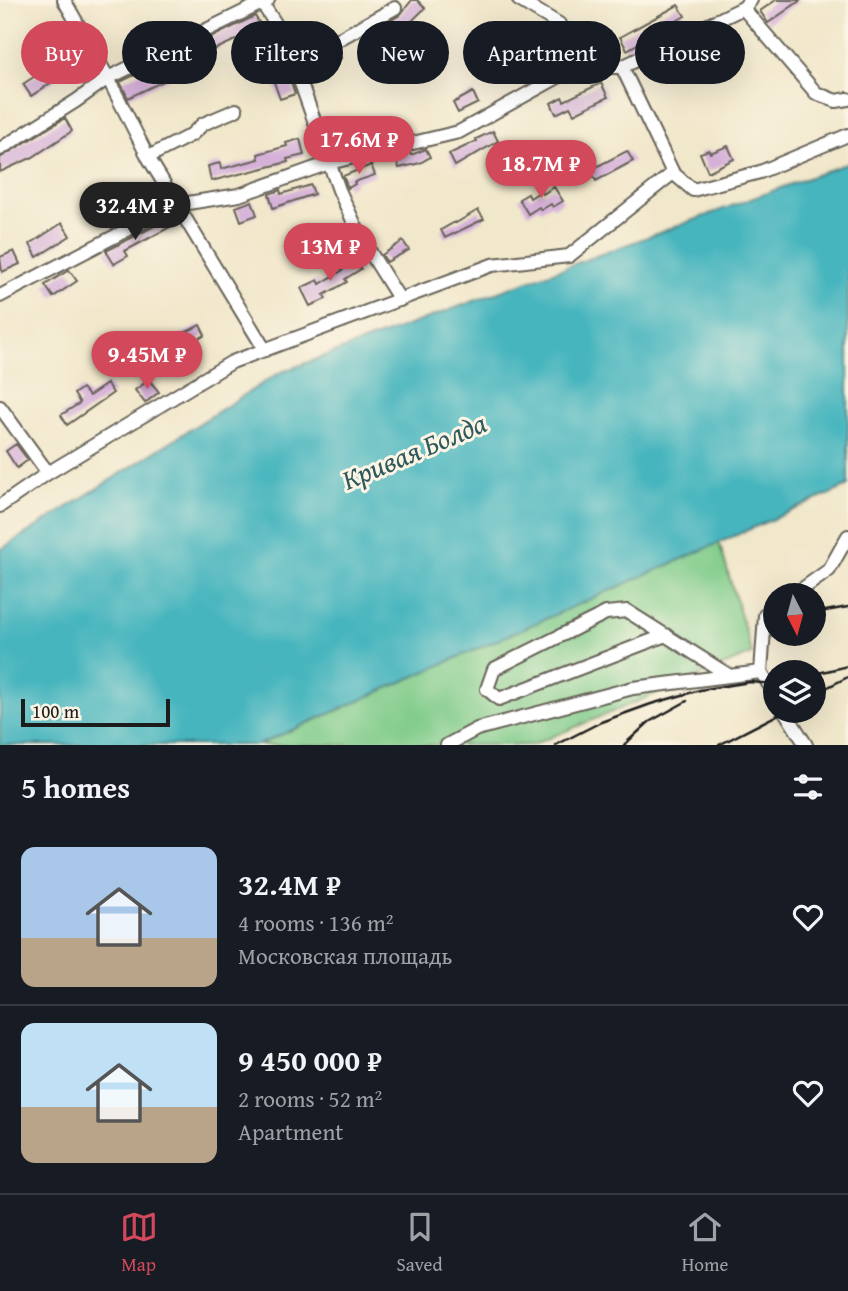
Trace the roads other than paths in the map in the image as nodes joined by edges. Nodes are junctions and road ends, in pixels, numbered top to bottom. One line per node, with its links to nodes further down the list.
1 (64, 0): 6 (street)
2 (519, 0): 8 (street)
3 (264, 1): 7 (street); 11 (street)
4 (747, 4): 10 (street); 15 (street)
5 (395, 8): 9 (street)
6 (76, 21)
7 (274, 21)
8 (554, 21)
9 (343, 37)
10 (622, 67): 21 (street)
11 (108, 78): 19 (street)
12 (100, 84): 18 (street)
13 (301, 84): 20 (street)
14 (545, 84): 20 (street)
15 (848, 99)
16 (236, 110): 19 (street)
17 (848, 135): 21 (street)
18 (0, 149)
19 (148, 157): 22 (street)
20 (329, 163): 22 (street); 24 (street)
21 (673, 173): 24 (street)
22 (175, 205): 23 (street); 25 (street)
23 (0, 296)
24 (400, 300): 25 (street)
25 (265, 350): 27 (street)
26 (0, 407): 27 (street)
27 (48, 473): 28 (street)
28 (0, 506)
29 (848, 536): 30 (street)
30 (811, 583)
31 (666, 635): 31 (street); 35 (street)
32 (763, 644): 33 (street)
33 (761, 672): 34 (street); 35 (street)
34 (763, 675)
35 (730, 676): 37 (street)
36 (793, 723): 38 (street)
37 (447, 745)
38 (806, 745)

